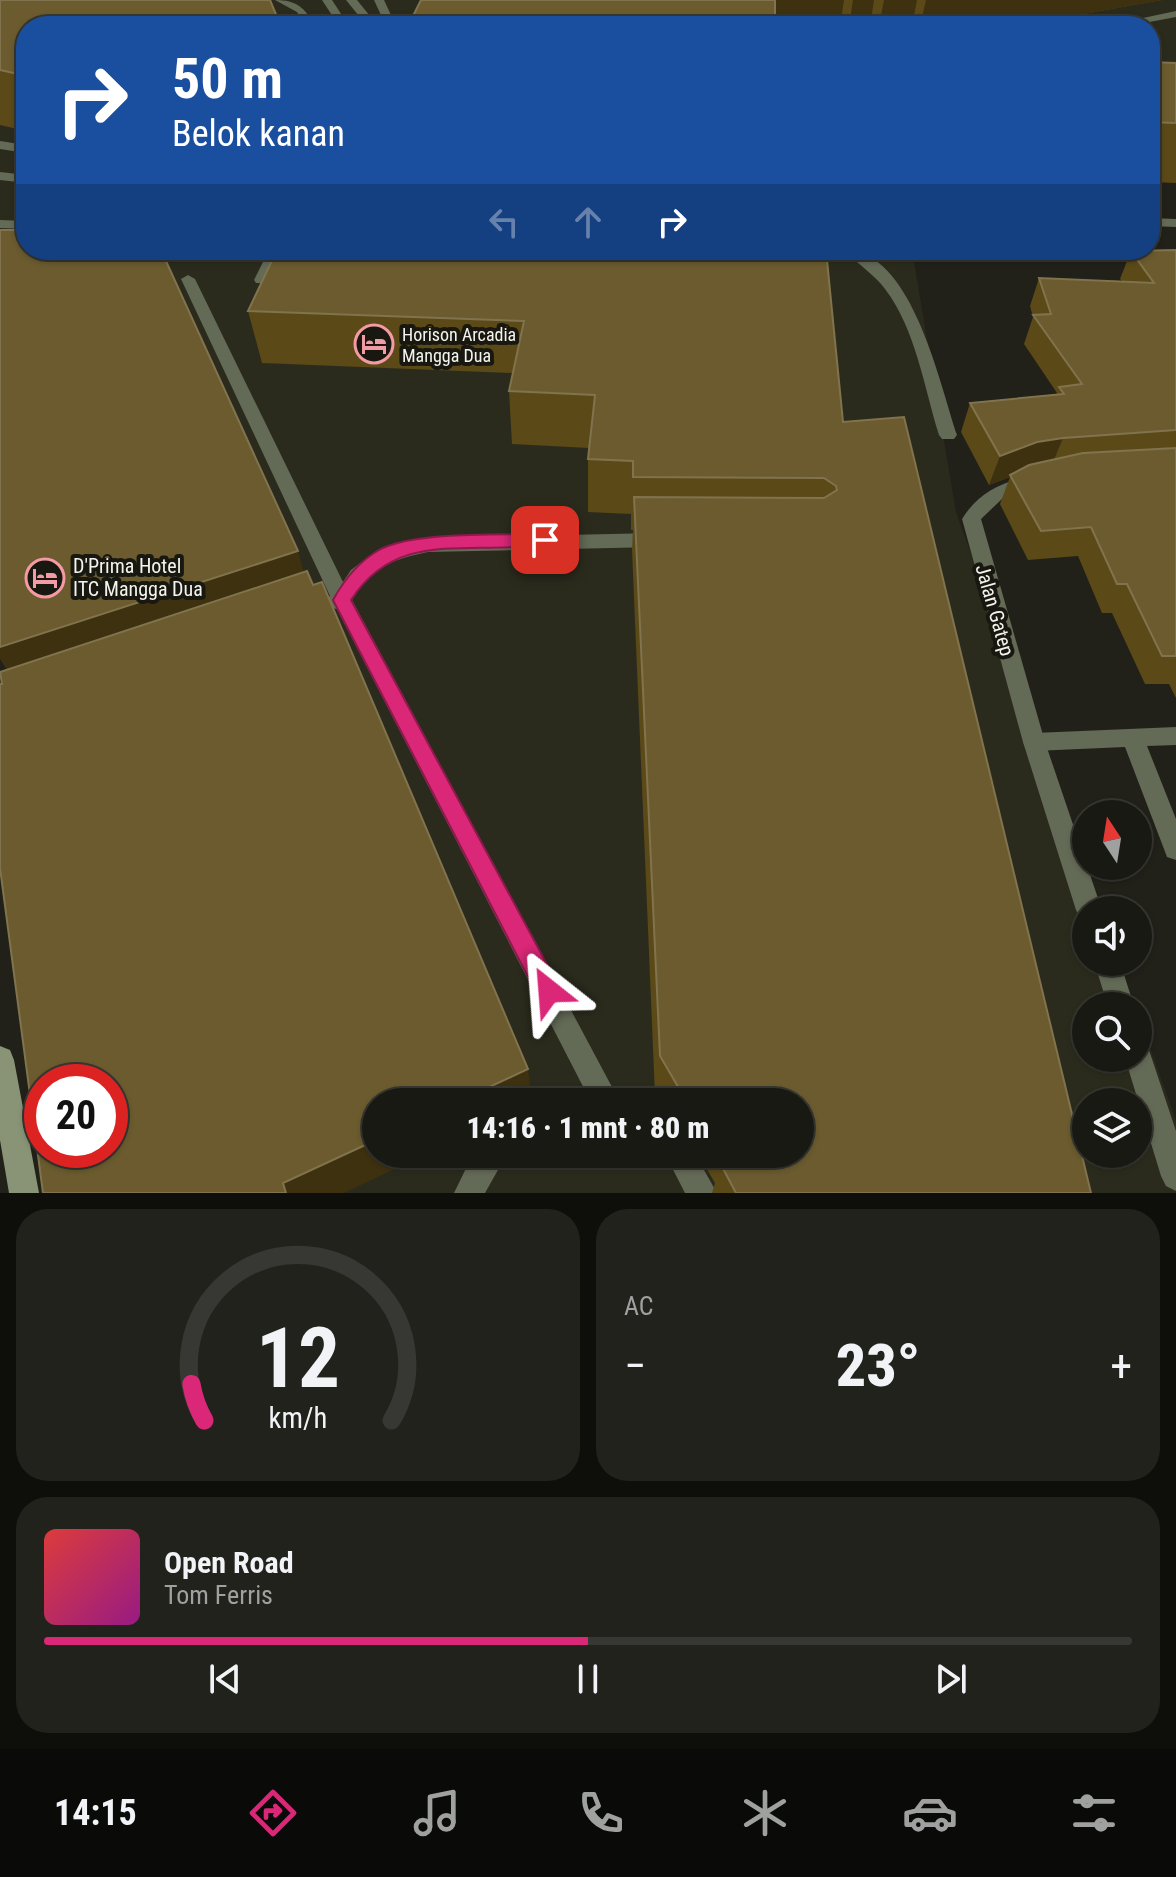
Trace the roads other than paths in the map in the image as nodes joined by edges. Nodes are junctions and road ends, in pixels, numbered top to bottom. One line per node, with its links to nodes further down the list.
1 (280, 0): 3 (street)
2 (351, 0): 4 (street)
3 (304, 16)
4 (365, 16)
5 (271, 260): 8 (street)
6 (864, 260): 9 (street)
7 (188, 279): 12 (street)
8 (306, 282)
9 (948, 435)
10 (1051, 479): 16 (street, Jalan Gatep)
11 (669, 539): 12 (street)
12 (342, 600): 13 (street); 21 (street)
13 (312, 610)
14 (1176, 736): 15 (street)
15 (1133, 738): 16 (street); 17 (street)
16 (1034, 742): 18 (street, Jalan Gatep)
17 (1176, 849)
18 (1084, 896)
19 (0, 1060): 25 (street)
20 (1143, 1072): 22 (street)
21 (599, 1088)
22 (1175, 1166)
23 (482, 1168): 26 (street)
24 (687, 1168): 27 (street)
25 (24, 1193)
26 (469, 1193)
27 (702, 1193)

